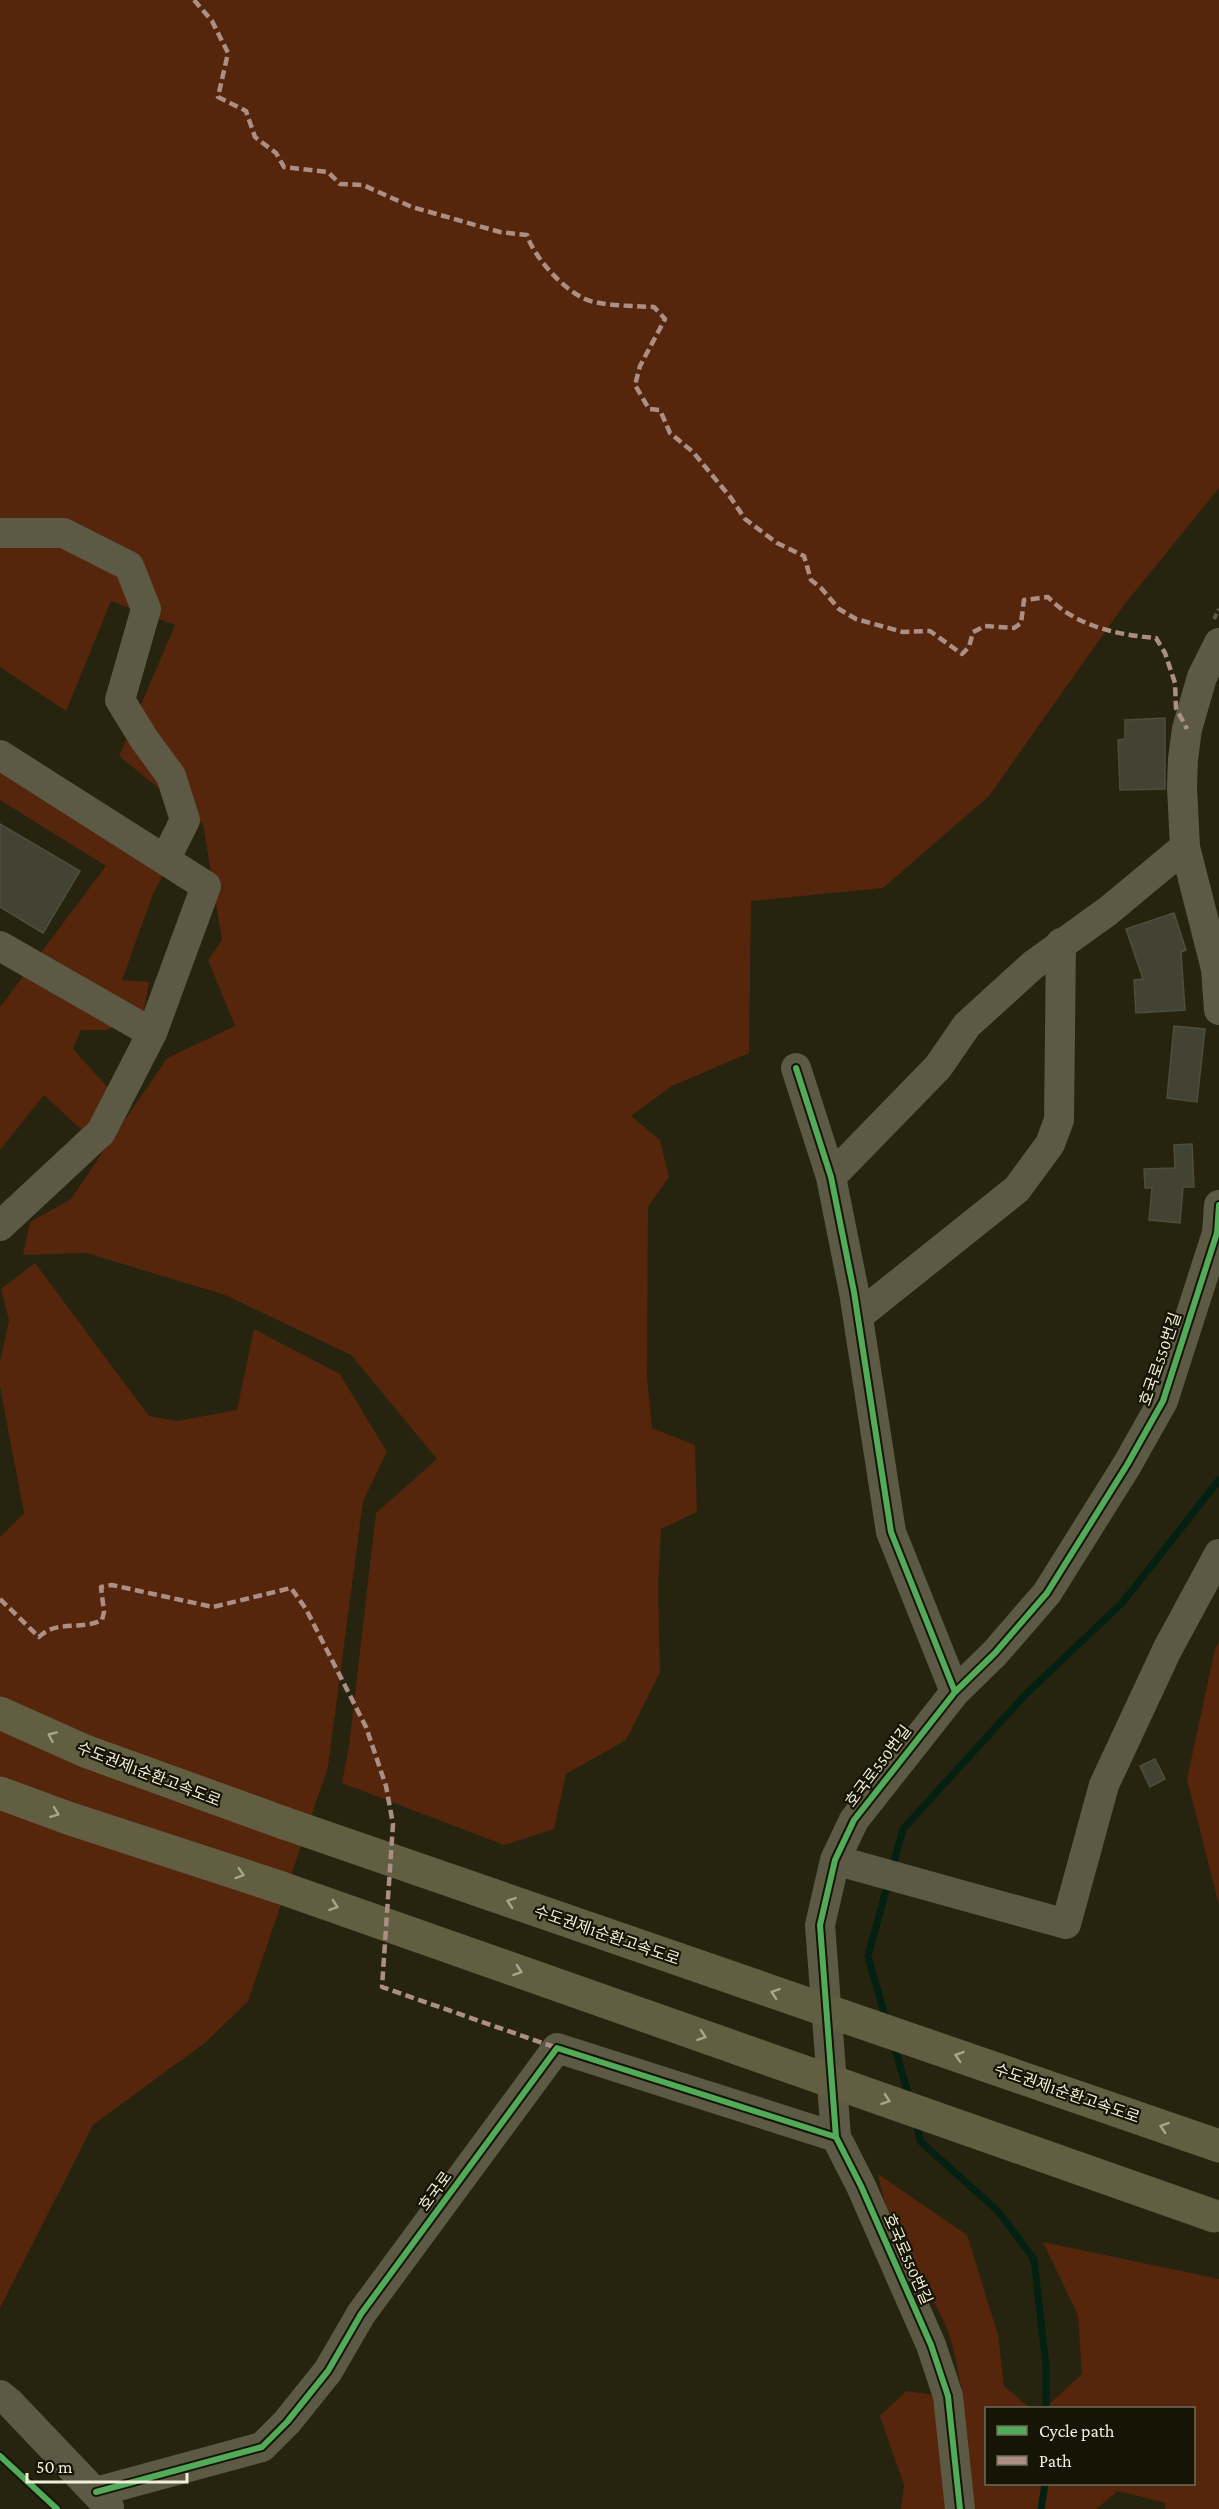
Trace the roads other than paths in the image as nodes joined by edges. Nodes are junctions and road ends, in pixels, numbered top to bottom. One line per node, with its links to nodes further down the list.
1 (0, 533): 5 (street)
2 (1219, 643): 4 (street)
3 (0, 755): 5 (street)
4 (1185, 847): 6 (street); 8 (street)
5 (165, 860): 9 (street)
6 (1061, 944): 11 (street); 14 (street)
7 (0, 946): 9 (street)
8 (1219, 1010)
9 (152, 1033): 13 (street)
10 (796, 1068): 11 (street)
11 (831, 1178): 14 (street)
12 (1219, 1205): 16 (street, 호국로550번길)
13 (0, 1226)
14 (858, 1316): 16 (street)
15 (1219, 1554): 19 (street)
16 (955, 1692): 19 (street, 호국로550번길)
17 (0, 1713): 21 (highway, 수도권제1순환고속도로, one-way to 17, bridge)
18 (0, 1793): 22 (highway, one-way to 22, bridge)
19 (835, 1860): 20 (street, 호국로550번길)
20 (836, 2137): 24 (street, 호국로); 25 (street, 호국로550번길)
21 (1219, 2146)
22 (1217, 2217)
23 (0, 2395): 24 (street, 호국로)
24 (103, 2501)
25 (960, 2509)

